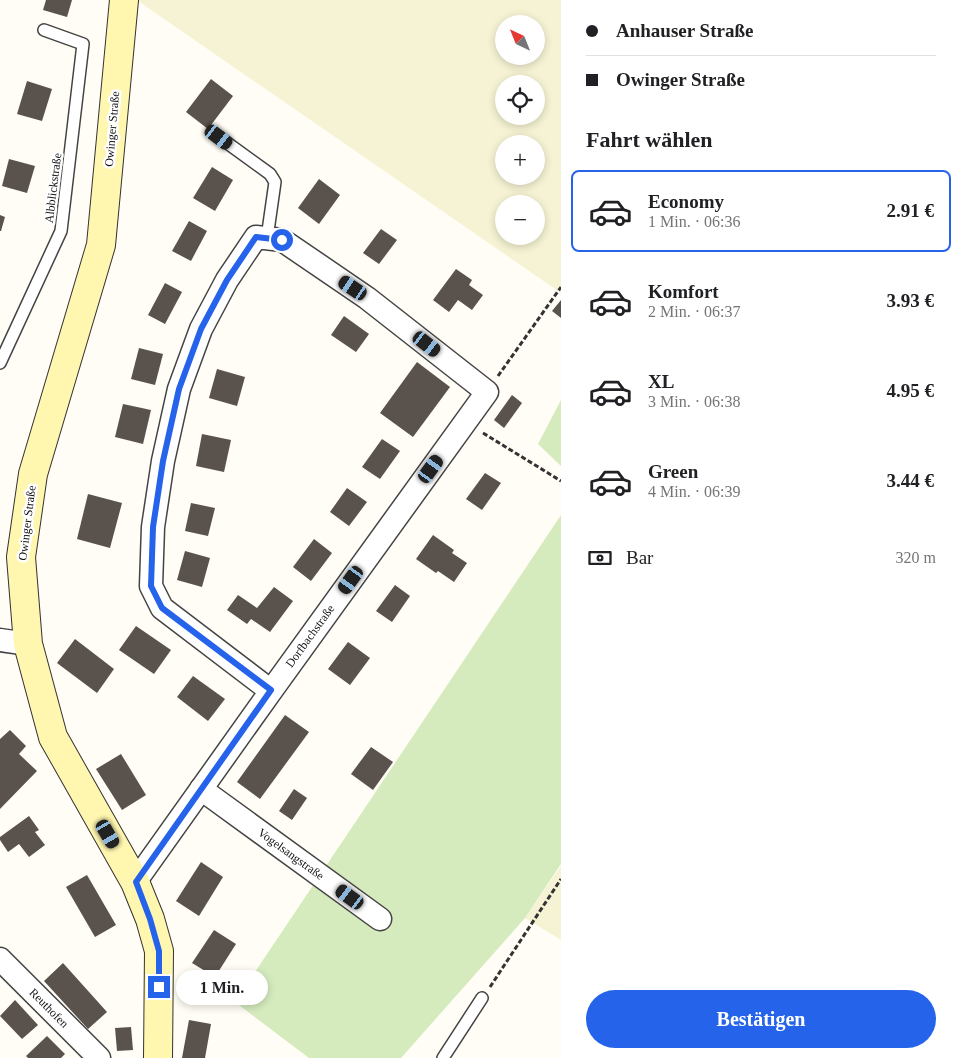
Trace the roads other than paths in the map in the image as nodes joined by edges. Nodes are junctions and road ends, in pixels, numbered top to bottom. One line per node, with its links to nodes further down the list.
1 (124, 0): 7 (main road, Owinger Straße)
2 (44, 30): 5 (lane, Albblickstraße)
3 (219, 137): 4 (lane)
4 (267, 238): 8 (street); 8 (street, Dorfbachstraße)
5 (0, 363)
6 (0, 640): 7 (street)
7 (28, 644): 10 (main road, Owinger Straße)
8 (271, 690): 9 (street, Dorfbachstraße)
9 (202, 789): 10 (street, Dorfbachstraße); 11 (street, Vogelsangstraße)
10 (136, 882): 15 (main road, Owinger Straße)
11 (380, 919)
12 (0, 959): 14 (street, Reuthofen)
13 (482, 998): 16 (lane)
14 (99, 1058)
15 (158, 1058)
16 (444, 1058)

